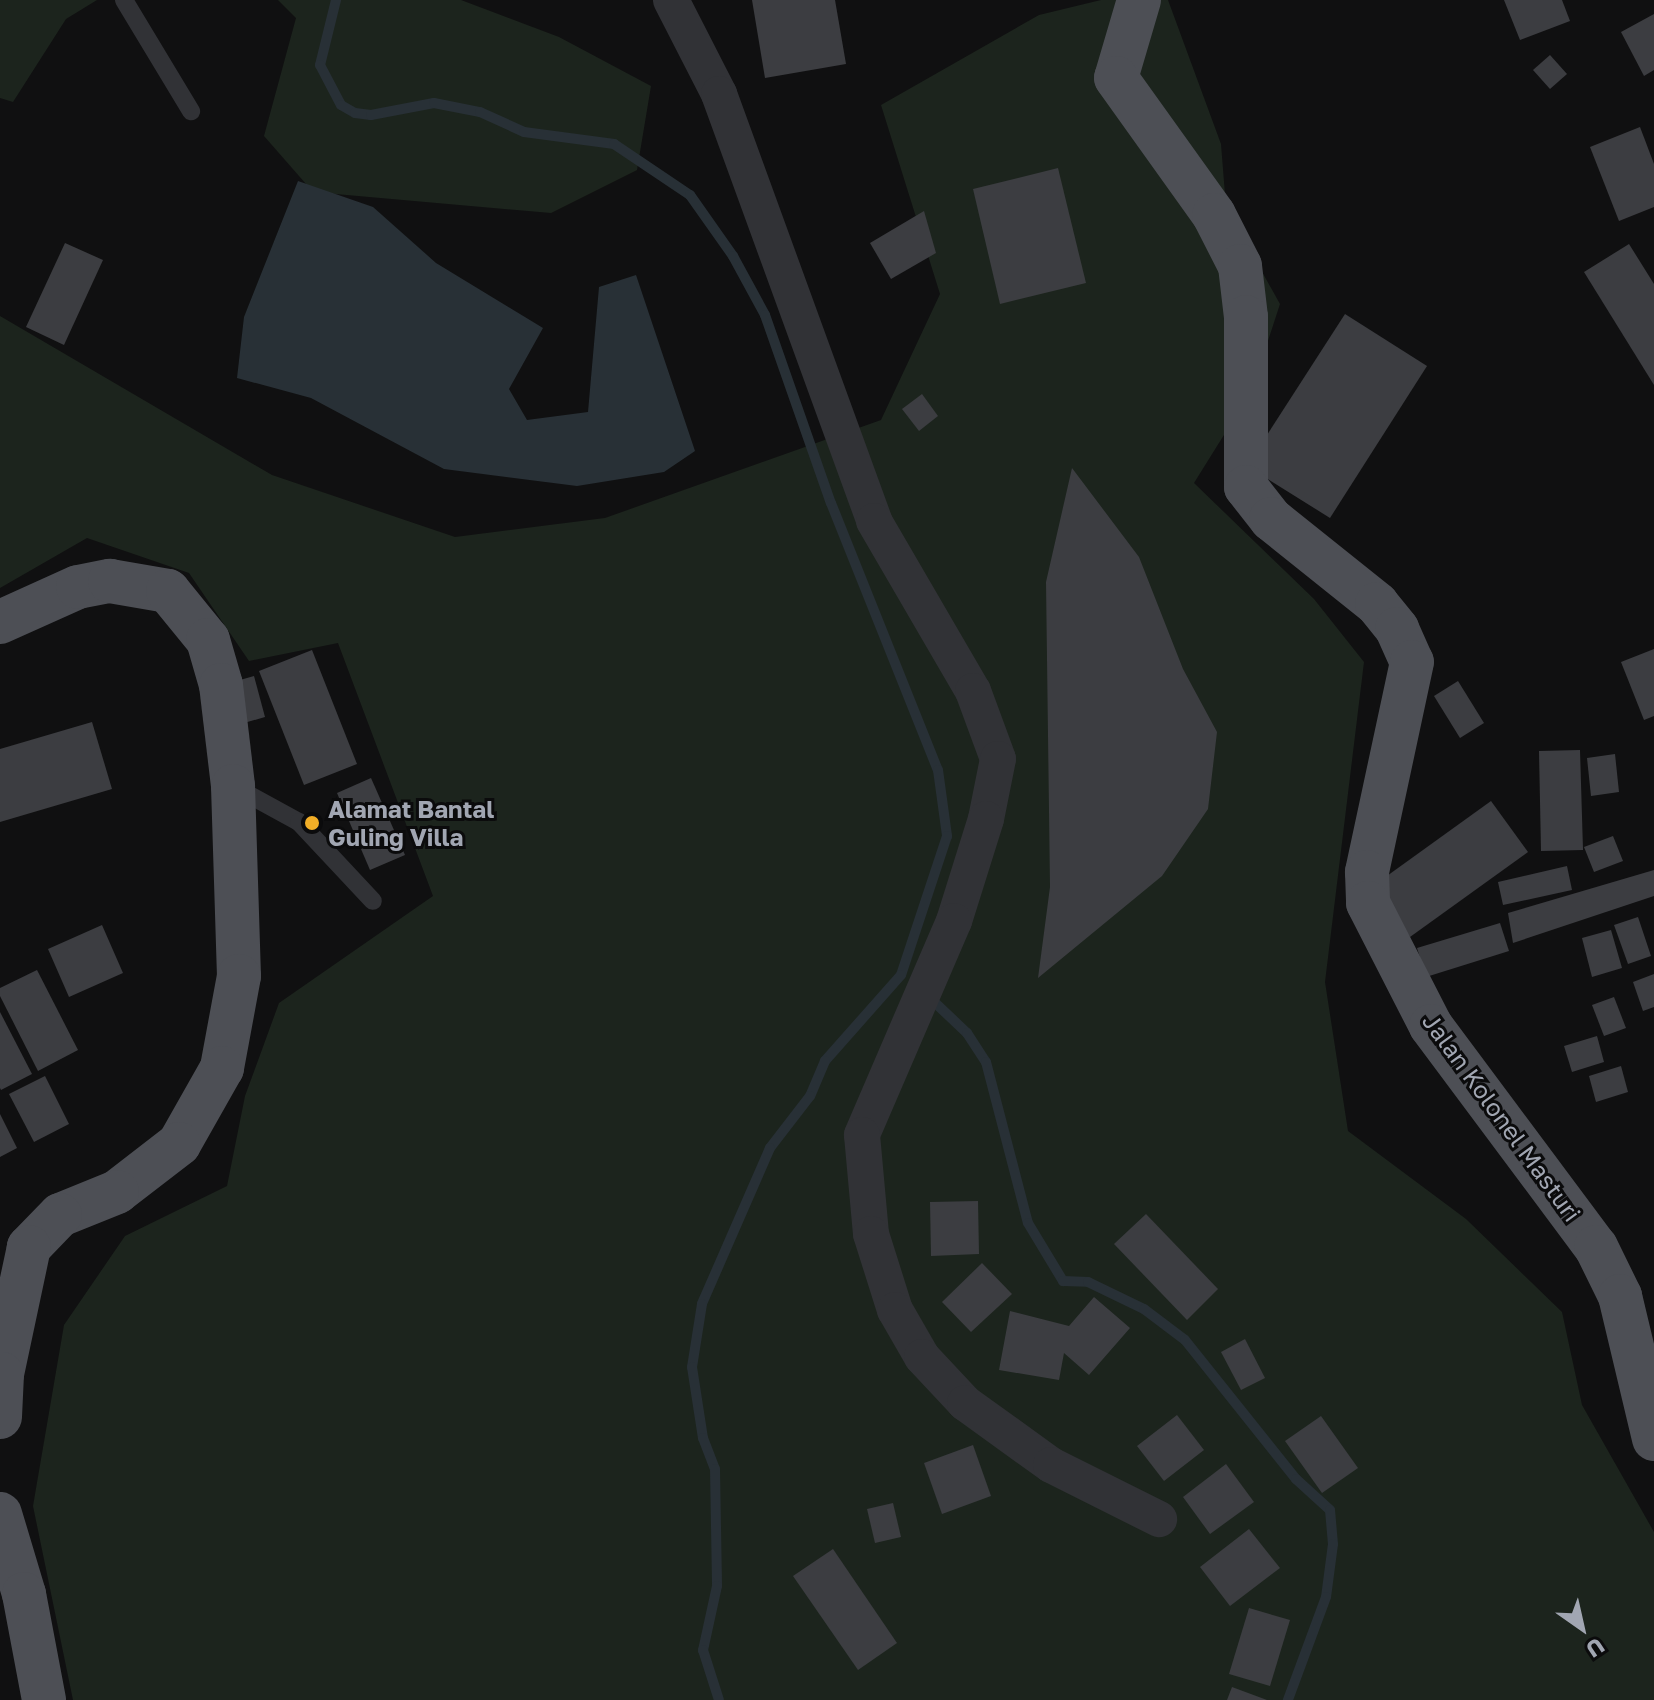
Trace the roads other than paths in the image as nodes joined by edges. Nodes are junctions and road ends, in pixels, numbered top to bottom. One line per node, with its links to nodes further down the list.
1 (124, 0): 4 (lane)
2 (671, 0): 11 (street)
3 (1139, 0): 9 (main road, Jalan Kolonel Masturi)
4 (191, 111)
5 (0, 622): 6 (main road)
6 (233, 786): 7 (lane); 8 (main road)
7 (373, 901)
8 (0, 1417)
9 (1654, 1439)
10 (0, 1514): 12 (main road)
11 (1159, 1519)
12 (44, 1700)

